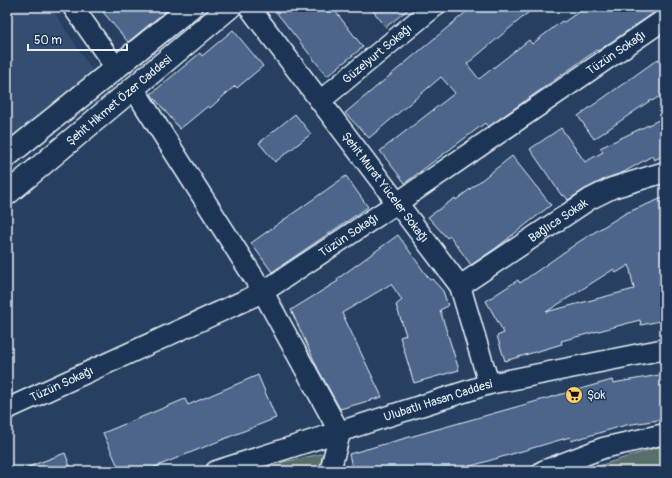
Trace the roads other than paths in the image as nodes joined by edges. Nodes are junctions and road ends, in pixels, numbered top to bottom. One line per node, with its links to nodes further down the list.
1 (73, 7): 7 (street)
2 (190, 7): 7 (main road)
3 (230, 7): 8 (main road, Şehit Hikmet Özer Caddesi)
4 (249, 7): 9 (street, Şehit Murat Yüceler Sokağı)
5 (434, 7): 9 (street, Güzelyurt Sokağı)
6 (665, 19): 13 (street, Tüzün Sokağı)
7 (116, 68): 8 (main road); 10 (main road)
8 (134, 89): 12 (main road, Şehit Hikmet Özer Caddesi); 15 (street)
9 (320, 101): 13 (street, Şehit Murat Yüceler Sokağı)
10 (7, 156)
11 (665, 172): 14 (street, Bağlıca Sokak)
12 (7, 194)
13 (397, 203): 14 (street, Şehit Murat Yüceler Sokağı); 15 (street, Tüzün Sokağı)
14 (460, 286): 17 (street, Şehit Murat Yüceler Sokağı)
15 (263, 292): 18 (street, Tüzün Sokağı); 19 (street)
16 (665, 349): 17 (street, Ulubatlı Hasan Caddesi)
17 (489, 384): 19 (street, Ulubatlı Hasan Caddesi)
18 (7, 409)
19 (340, 432): 22 (street, Ulubatlı Hasan Caddesi); 23 (street)
20 (665, 434): 21 (street)
21 (574, 465): 24 (street)
22 (216, 471)
23 (330, 471)
24 (543, 471)

